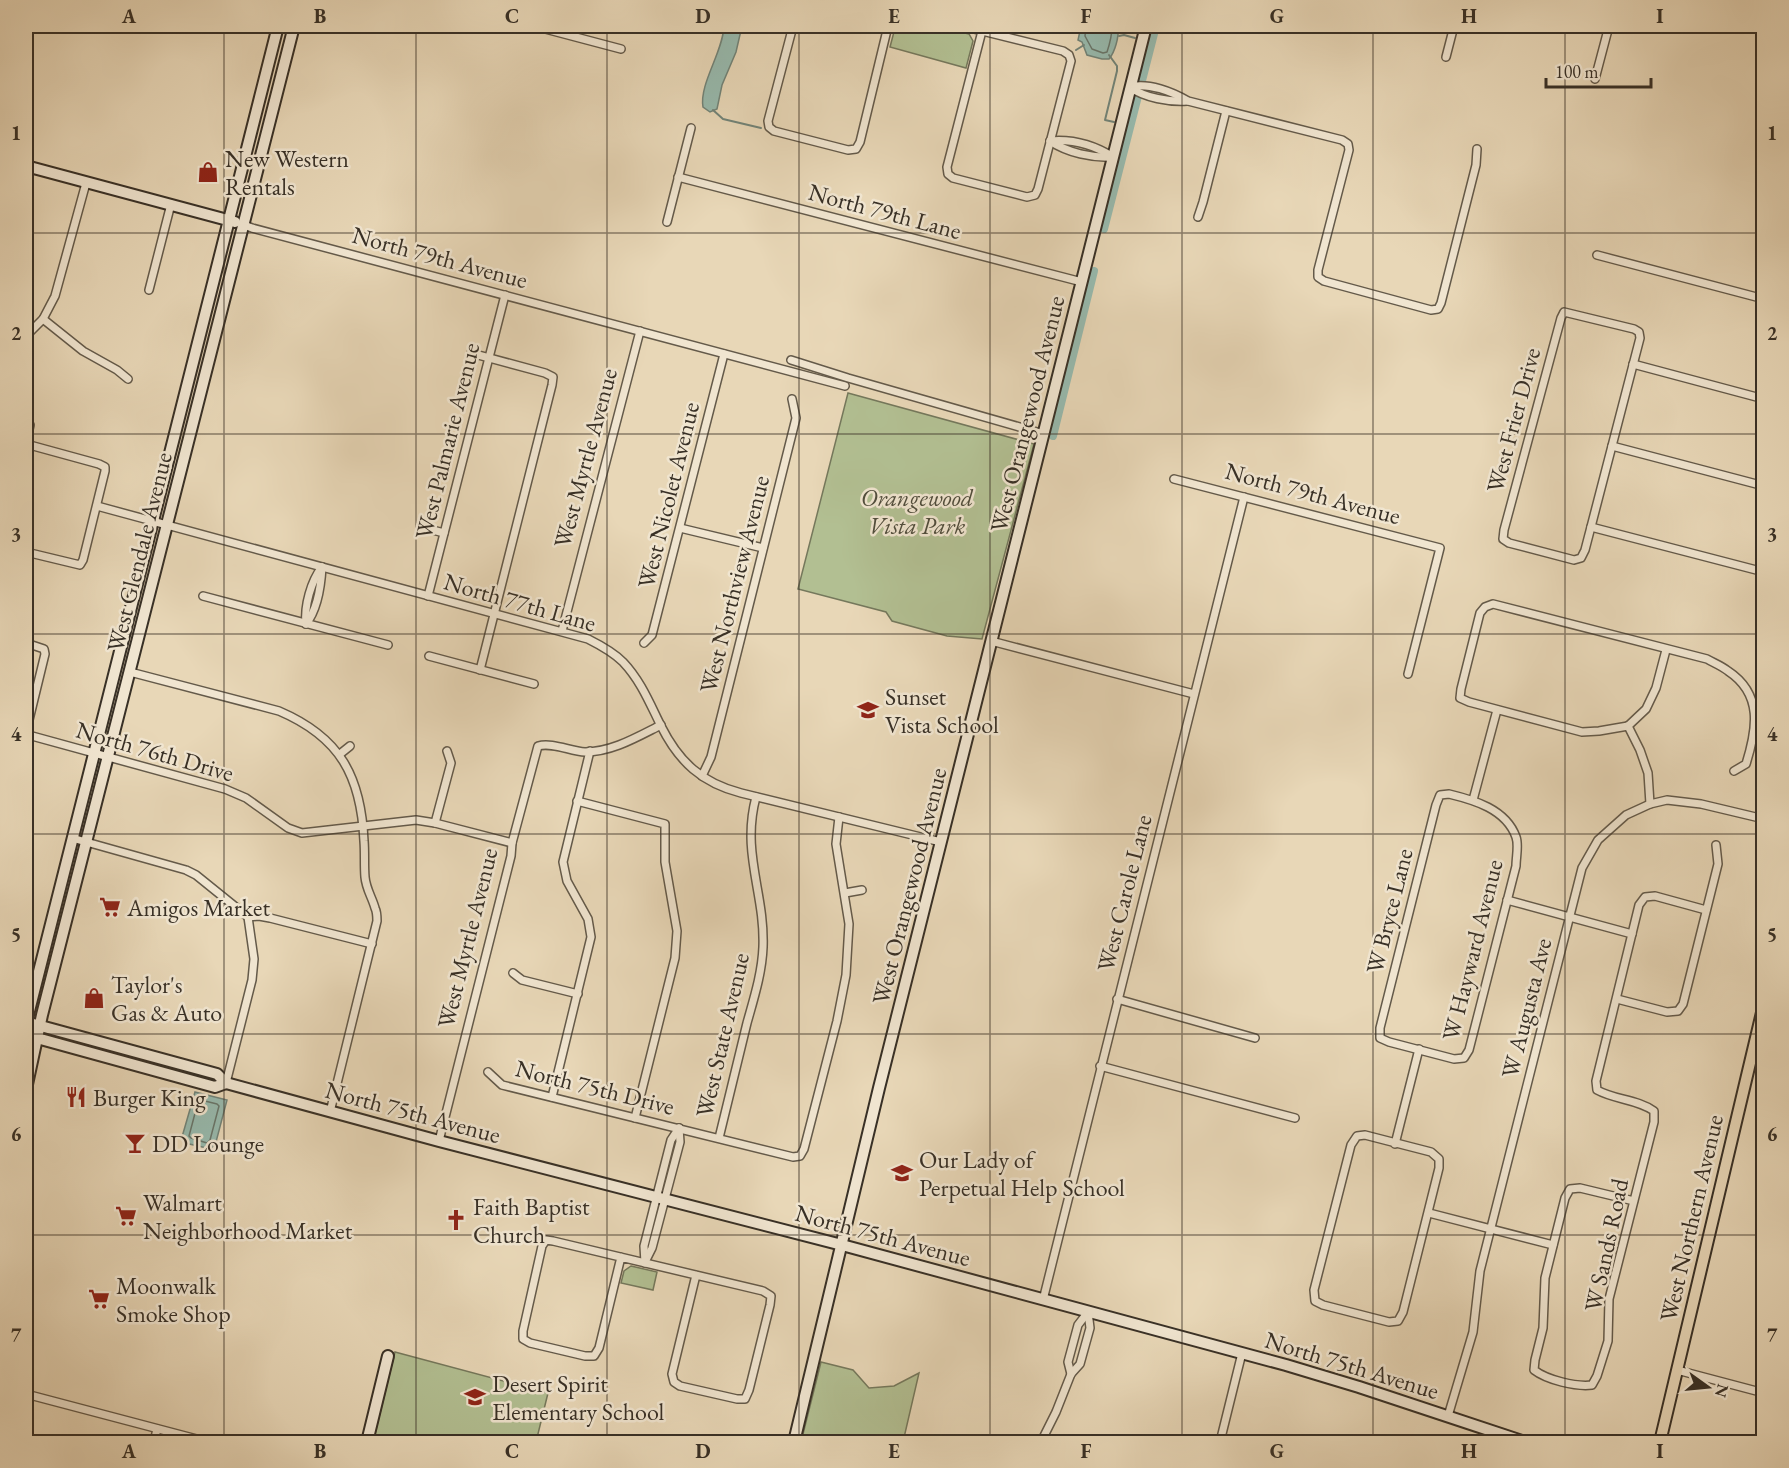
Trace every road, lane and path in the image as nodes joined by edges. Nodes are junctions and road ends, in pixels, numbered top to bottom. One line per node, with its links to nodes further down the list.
1 (278, 26): 27 (main road, West Glendale Avenue)
2 (294, 26): 29 (main road, West Glendale Avenue)
3 (534, 26): 11 (street)
4 (793, 26): 5 (street)
5 (888, 26)
6 (962, 26): 10 (street)
7 (1146, 26): 14 (main road, West Orangewood Avenue)
8 (1454, 26): 12 (street)
9 (1609, 26): 13 (street)
10 (982, 31): 17 (street); 17 (street)
11 (621, 49)
12 (1446, 57)
13 (1595, 79)
14 (1138, 88): 15 (street); 21 (main road, West Orangewood Avenue)
15 (1226, 111): 19 (street); 26 (street)
16 (691, 128): 23 (street)
17 (1050, 141): 18 (street); 20 (street)
18 (1083, 144): 20 (street); 21 (street)
19 (1477, 149)
20 (1081, 153): 21 (street)
21 (1113, 157): 31 (main road, West Orangewood Avenue)
22 (26, 166): 24 (main road, North 79th Avenue)
23 (678, 177): 28 (street); 31 (street, North 79th Lane)
24 (86, 183): 25 (main road, North 79th Avenue); 35 (street)
25 (171, 204): 27 (main road, North 79th Avenue); 32 (street)
26 (1198, 217)
27 (229, 220): 29 (main road, North 79th Avenue); 55 (main road, West Glendale Avenue)
28 (667, 222)
29 (244, 225): 33 (street, North 79th Avenue); 56 (main road, West Glendale Avenue)
30 (1598, 255): 34 (street)
31 (1082, 282): 48 (main road, West Orangewood Avenue)
32 (149, 290)
33 (505, 296): 36 (street, North 79th Avenue); 40 (street, West Palmarie Avenue)
34 (1764, 299)
35 (43, 319): 37 (street); 43 (street)
36 (639, 331): 39 (street, North 79th Avenue); 69 (street, West Myrtle Avenue)
37 (26, 336)
38 (471, 353): 40 (street)
39 (724, 354): 44 (street, North 79th Avenue); 59 (street, West Nicolet Avenue)
40 (489, 358): 60 (street, West Palmarie Avenue); 67 (street)
41 (791, 360): 48 (street)
42 (1633, 364): 46 (street); 50 (street); 57 (street, West Frier Drive)
43 (128, 379)
44 (845, 386)
45 (792, 399): 61 (street, West Northview Avenue)
46 (1764, 399)
47 (30, 425): 49 (street)
48 (1044, 434): 70 (main road, West Orangewood Avenue)
49 (26, 443): 54 (street)
50 (1612, 446): 52 (street); 57 (street)
51 (1174, 479): 53 (street, North 79th Avenue)
52 (1764, 486)
53 (1244, 497): 78 (street, North 79th Avenue); 80 (street, West Carole Lane)
54 (97, 507): 55 (street, North 77th Lane); 62 (street)
55 (153, 521): 56 (street, North 77th Lane); 88 (main road, West Glendale Avenue)
56 (168, 525): 63 (street, North 77th Lane); 77 (main road, West Glendale Avenue)
57 (1591, 527): 64 (street)
58 (424, 528): 60 (street)
59 (680, 528): 61 (street); 72 (street, West Nicolet Avenue)
60 (444, 533): 66 (street, West Palmarie Avenue)
61 (763, 548): 92 (street, West Northview Avenue)
62 (26, 552)
63 (322, 567): 66 (street, North 77th Lane); 68 (street)
64 (1764, 572)
65 (203, 596): 68 (street)
66 (428, 596): 67 (street, North 77th Lane)
67 (494, 614): 69 (street, North 77th Lane); 76 (street)
68 (306, 624): 73 (street)
69 (562, 631): 82 (street, North 77th Lane)
70 (991, 641): 80 (street); 104 (main road, West Orangewood Avenue)
71 (26, 643): 84 (street)
72 (644, 643)
73 (388, 645)
74 (1666, 650): 81 (street); 83 (street); 91 (street)
75 (429, 656): 76 (street)
76 (480, 670): 79 (street)
77 (130, 672): 89 (street); 90 (main road, West Glendale Avenue)
78 (1408, 674)
79 (534, 684)
80 (1194, 694): 117 (street, West Carole Lane)
81 (1497, 710): 83 (street); 95 (street)
82 (661, 725): 87 (street); 92 (street, North 77th Lane)
83 (1628, 726): 97 (street)
84 (27, 733): 88 (street, North 76th Drive)
85 (350, 746): 89 (street)
86 (447, 751): 100 (street)
87 (590, 752): 96 (street); 105 (street, West Myrtle Avenue)
88 (93, 753): 90 (street, North 76th Drive); 102 (main road, West Glendale Avenue)
89 (340, 754): 101 (street)
90 (109, 757): 101 (street, North 76th Drive); 103 (main road, West Glendale Avenue)
91 (1734, 771)
92 (702, 776): 94 (street, North 77th Lane)
93 (1440, 795): 95 (street, W Hayward Avenue); 125 (street, W Bryce Lane)
94 (756, 797): 98 (street, North 77th Lane); 135 (street, West State Avenue)
95 (1473, 800): 109 (street, W Hayward Avenue)
96 (577, 801): 116 (street); 132 (street)
97 (1650, 804): 99 (street); 111 (street, W Augusta Ave)
98 (840, 817): 104 (street, North 77th Lane); 108 (street)
99 (1764, 819)
100 (435, 823): 101 (street, North 76th Drive); 105 (street, North 76th Drive)
101 (363, 825): 114 (street)
102 (72, 838): 103 (street); 120 (main road, West Glendale Avenue)
103 (87, 842): 112 (street); 121 (main road, West Glendale Avenue)
104 (941, 842): 144 (main road, West Orangewood Avenue)
105 (512, 843): 136 (street, West Myrtle Avenue)
106 (1716, 845): 110 (street)
107 (862, 890): 108 (street)
108 (845, 893): 135 (street, North 75th Drive)
109 (1507, 900): 111 (street); 125 (street, W Hayward Avenue)
110 (1706, 910): 113 (street); 118 (street)
111 (1569, 916): 113 (street); 141 (street, W Augusta Ave)
112 (248, 917): 114 (street); 128 (street)
113 (1632, 934): 118 (street)
114 (372, 944): 131 (street)
115 (513, 973): 116 (street)
116 (578, 994): 130 (street)
117 (1117, 999): 124 (street); 126 (street, West Carole Lane)
118 (1617, 999): 139 (street, W Sands Road)
119 (1764, 1004): 153 (main road, West Northern Avenue)
120 (26, 1022): 121 (main road, North 75th Avenue)
121 (40, 1026): 123 (main road, West Glendale Avenue); 128 (main road, North 75th Avenue)
122 (26, 1035): 123 (main road, North 75th Avenue)
123 (37, 1038): 128 (main road, North 75th Avenue); 129 (main road, West Glendale Avenue)
124 (1255, 1038)
125 (1419, 1049): 137 (street)
126 (1100, 1066): 133 (street); 149 (street, West Carole Lane)
127 (489, 1072): 130 (street, North 75th Drive)
128 (226, 1083): 131 (main road, North 75th Avenue)
129 (26, 1089)
130 (552, 1097): 132 (street, North 75th Drive)
131 (330, 1112): 136 (main road, North 75th Avenue)
132 (635, 1118): 134 (street, North 75th Drive)
133 (1295, 1118)
134 (679, 1128): 135 (street, North 75th Drive); 138 (street, West State Avenue)
135 (719, 1138)
136 (439, 1141): 138 (main road, North 75th Avenue)
137 (1395, 1144): 140 (street); 140 (street)
138 (661, 1198): 142 (street); 143 (street, West State Avenue); 144 (main road, North 75th Avenue)
139 (1634, 1201): 145 (street); 145 (street, W Sands Road)
140 (1428, 1213): 141 (street)
141 (1490, 1230): 145 (street); 157 (street, W Augusta Ave)
142 (646, 1240): 143 (street); 147 (street)
143 (654, 1242): 147 (street, West State Avenue)
144 (842, 1245): 149 (main road, North 75th Avenue); 162 (main road, West Orangewood Avenue)
145 (1553, 1245)
146 (621, 1257): 146 (street); 147 (street)
147 (645, 1263): 148 (street)
148 (696, 1275): 148 (street)
149 (1043, 1300): 150 (main road, North 75th Avenue)
150 (1088, 1312): 151 (main road, North 75th Avenue); 154 (street); 154 (street)
151 (1242, 1353): 157 (main road, North 75th Avenue); 164 (street)
152 (388, 1356): 161 (main road)
153 (1677, 1370): 155 (street); 166 (main road, West Northern Avenue)
154 (1071, 1374): 163 (street)
155 (1764, 1393)
156 (26, 1394): 158 (street)
157 (1448, 1416): 165 (main road, North 75th Avenue)
158 (157, 1429): 159 (street); 160 (street)
159 (154, 1443)
160 (208, 1443)
161 (367, 1443)
162 (795, 1443)
163 (1041, 1443)
164 (1220, 1443)
165 (1525, 1443)
166 (1660, 1443)

